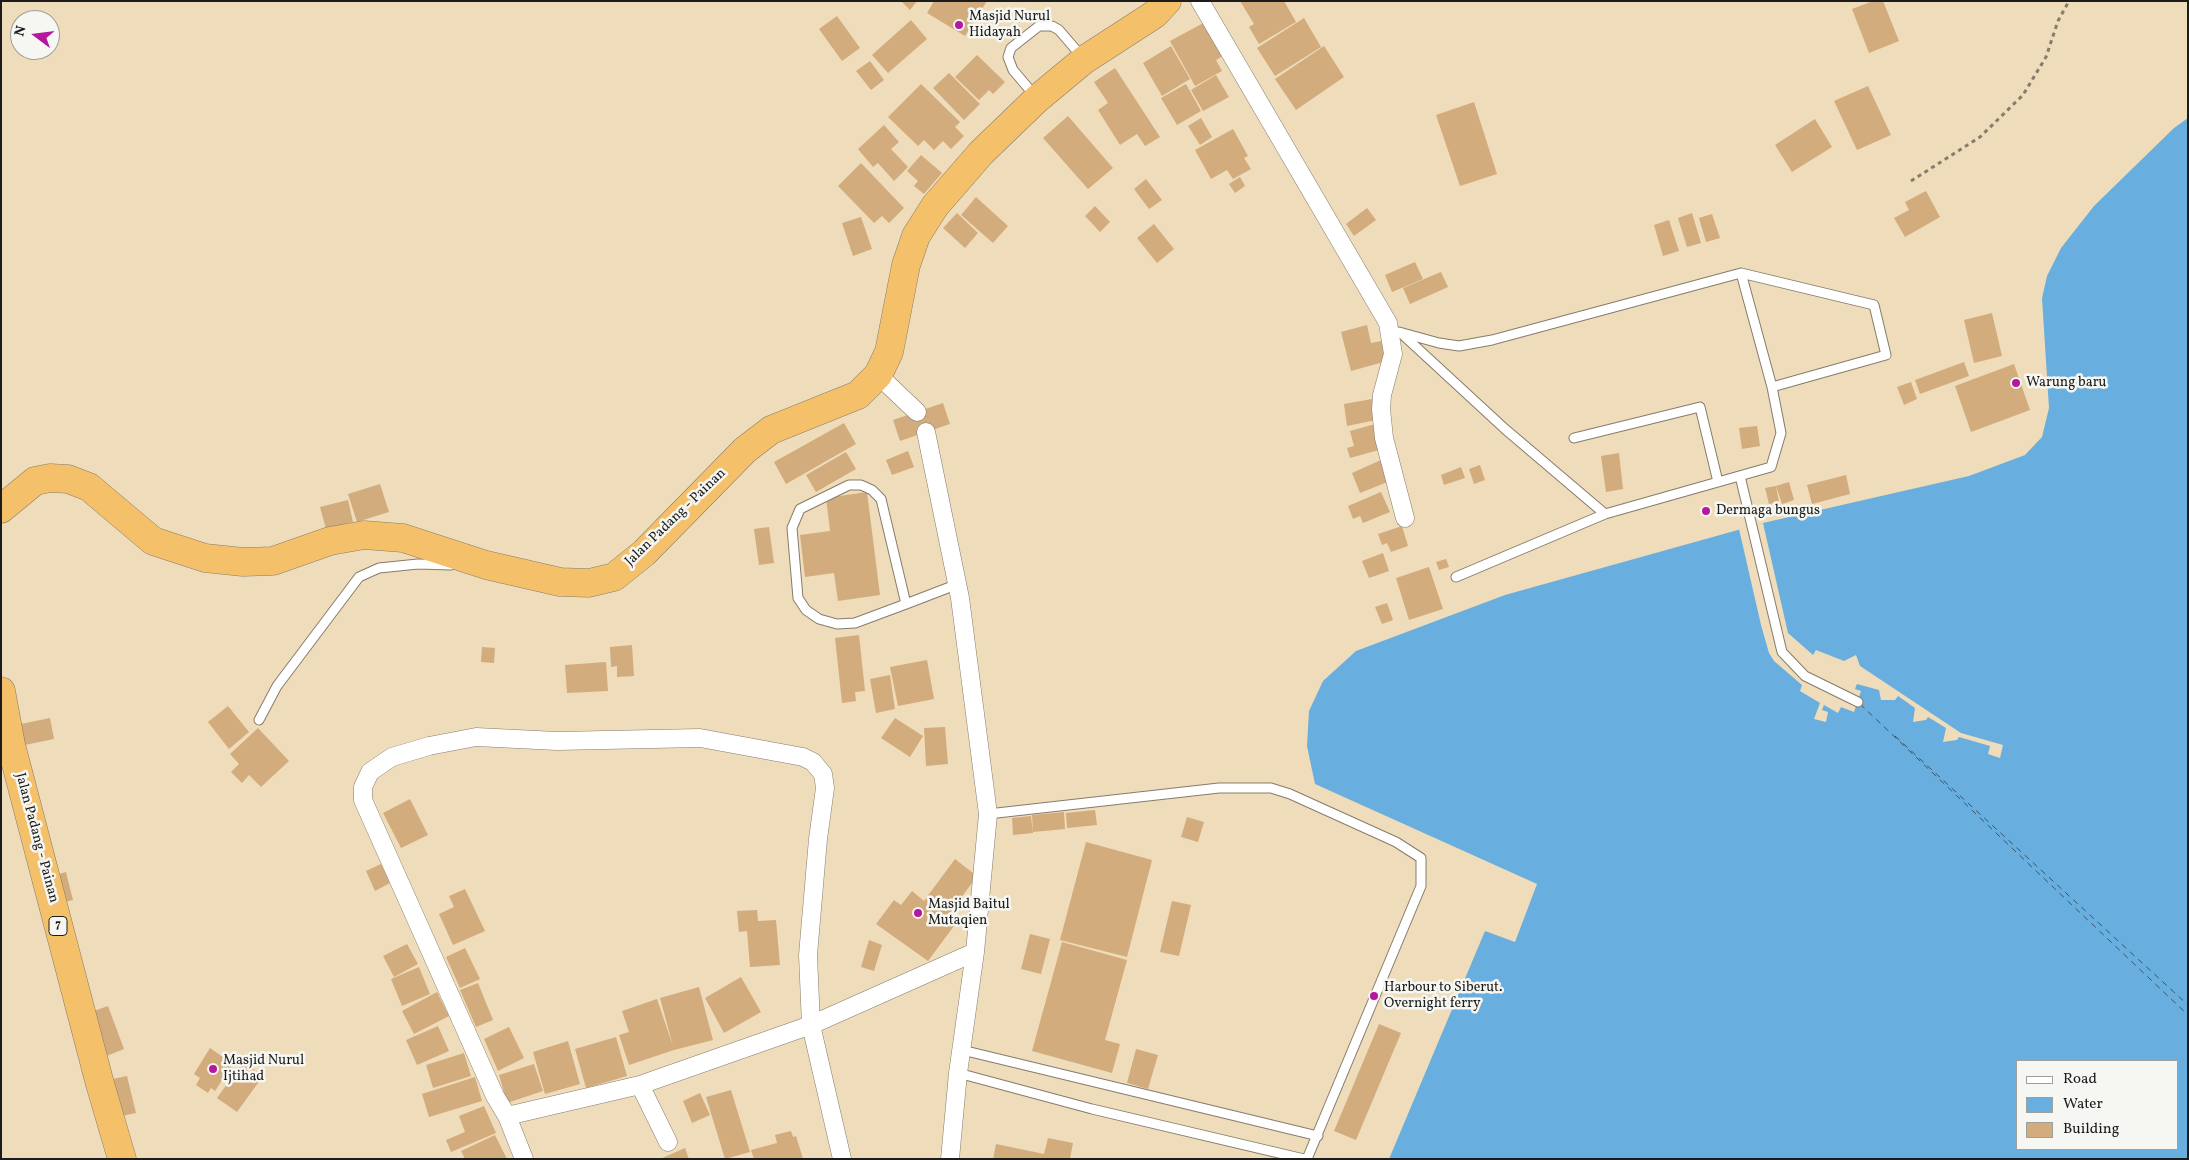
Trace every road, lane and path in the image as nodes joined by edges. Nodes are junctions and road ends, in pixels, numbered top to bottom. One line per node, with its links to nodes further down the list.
1 (1167, 1): 4 (highway, Jalan Padang - Painan)
2 (1200, 1): 8 (street)
3 (2069, 1): 6 (path)
4 (1084, 60): 5 (highway, Jalan Padang - Painan); 5 (lane)
5 (1037, 98): 9 (highway, Jalan Padang - Painan)
6 (1912, 181)
7 (1741, 273): 8 (lane); 10 (lane); 10 (lane)
8 (1394, 327): 17 (lane); 18 (street)
9 (878, 376): 11 (street); 19 (highway, Jalan Padang - Painan)
10 (1772, 387): 14 (lane)
11 (917, 412)
12 (926, 432): 21 (street)
13 (1574, 438): 15 (lane)
14 (1740, 476): 15 (lane); 24 (lane)
15 (1718, 482): 17 (lane)
16 (1, 510): 19 (highway, Jalan Padang - Painan)
17 (1605, 514): 20 (lane)
18 (1405, 518)
19 (486, 565): 25 (lane)
20 (1456, 577)
21 (958, 584): 22 (lane); 26 (street)
22 (906, 604): 22 (lane)
23 (1, 691): 35 (highway, Jalan Padang - Painan / 7)
24 (1858, 702)
25 (259, 720)
26 (987, 808): 27 (street); 33 (lane)
27 (975, 952): 28 (street); 29 (street)
28 (811, 1025): 31 (street); 32 (street); 37 (street)
29 (962, 1050): 30 (street); 33 (lane)
30 (958, 1073): 38 (street); 39 (lane)
31 (640, 1085): 32 (street); 34 (street)
32 (507, 1116): 36 (street)
33 (1318, 1136): 39 (lane)
34 (668, 1142)
35 (122, 1159)
36 (524, 1159)
37 (842, 1159)
38 (950, 1159)
39 (1306, 1159)

